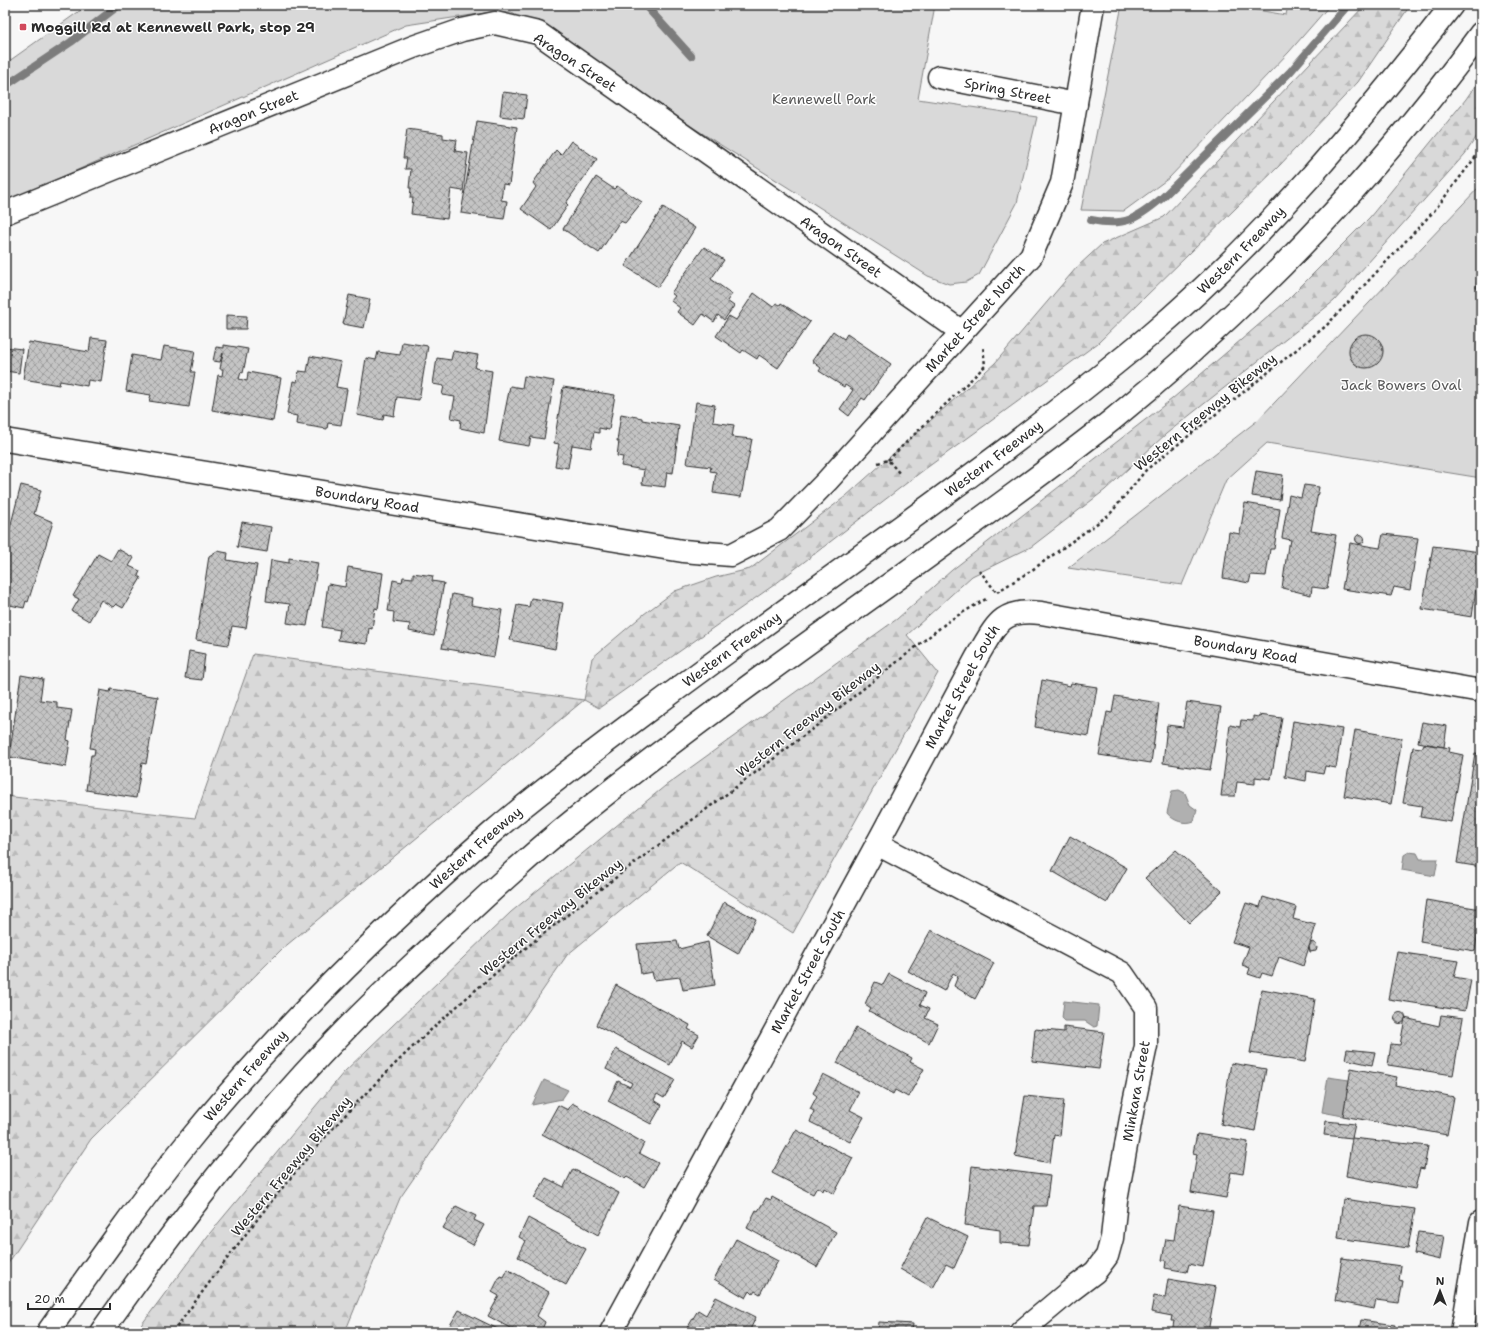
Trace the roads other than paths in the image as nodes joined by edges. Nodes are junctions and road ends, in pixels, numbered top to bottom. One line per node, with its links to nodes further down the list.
1 (1093, 5): 5 (main road, Market Street North)
2 (1452, 5): 14 (main road, Western Freeway)
3 (1481, 33): 15 (main road)
4 (940, 77): 5 (main road, Spring Street)
5 (1076, 104): 7 (main road, Market Street North)
6 (5, 213): 7 (main road, Aragon Street)
7 (965, 328): 9 (main road, Market Street North)
8 (5, 440): 9 (main road, Boundary Road)
9 (731, 555)
10 (1010, 614): 11 (main road, Boundary Road); 12 (main road, Market Street South)
11 (1481, 691)
12 (877, 844): 16 (main road, Market Street South); 17 (main road, Minkara Street)
13 (1481, 1222): 18 (main road)
14 (48, 1332)
15 (101, 1332)
16 (611, 1332)
17 (1021, 1332)
18 (1462, 1332)

